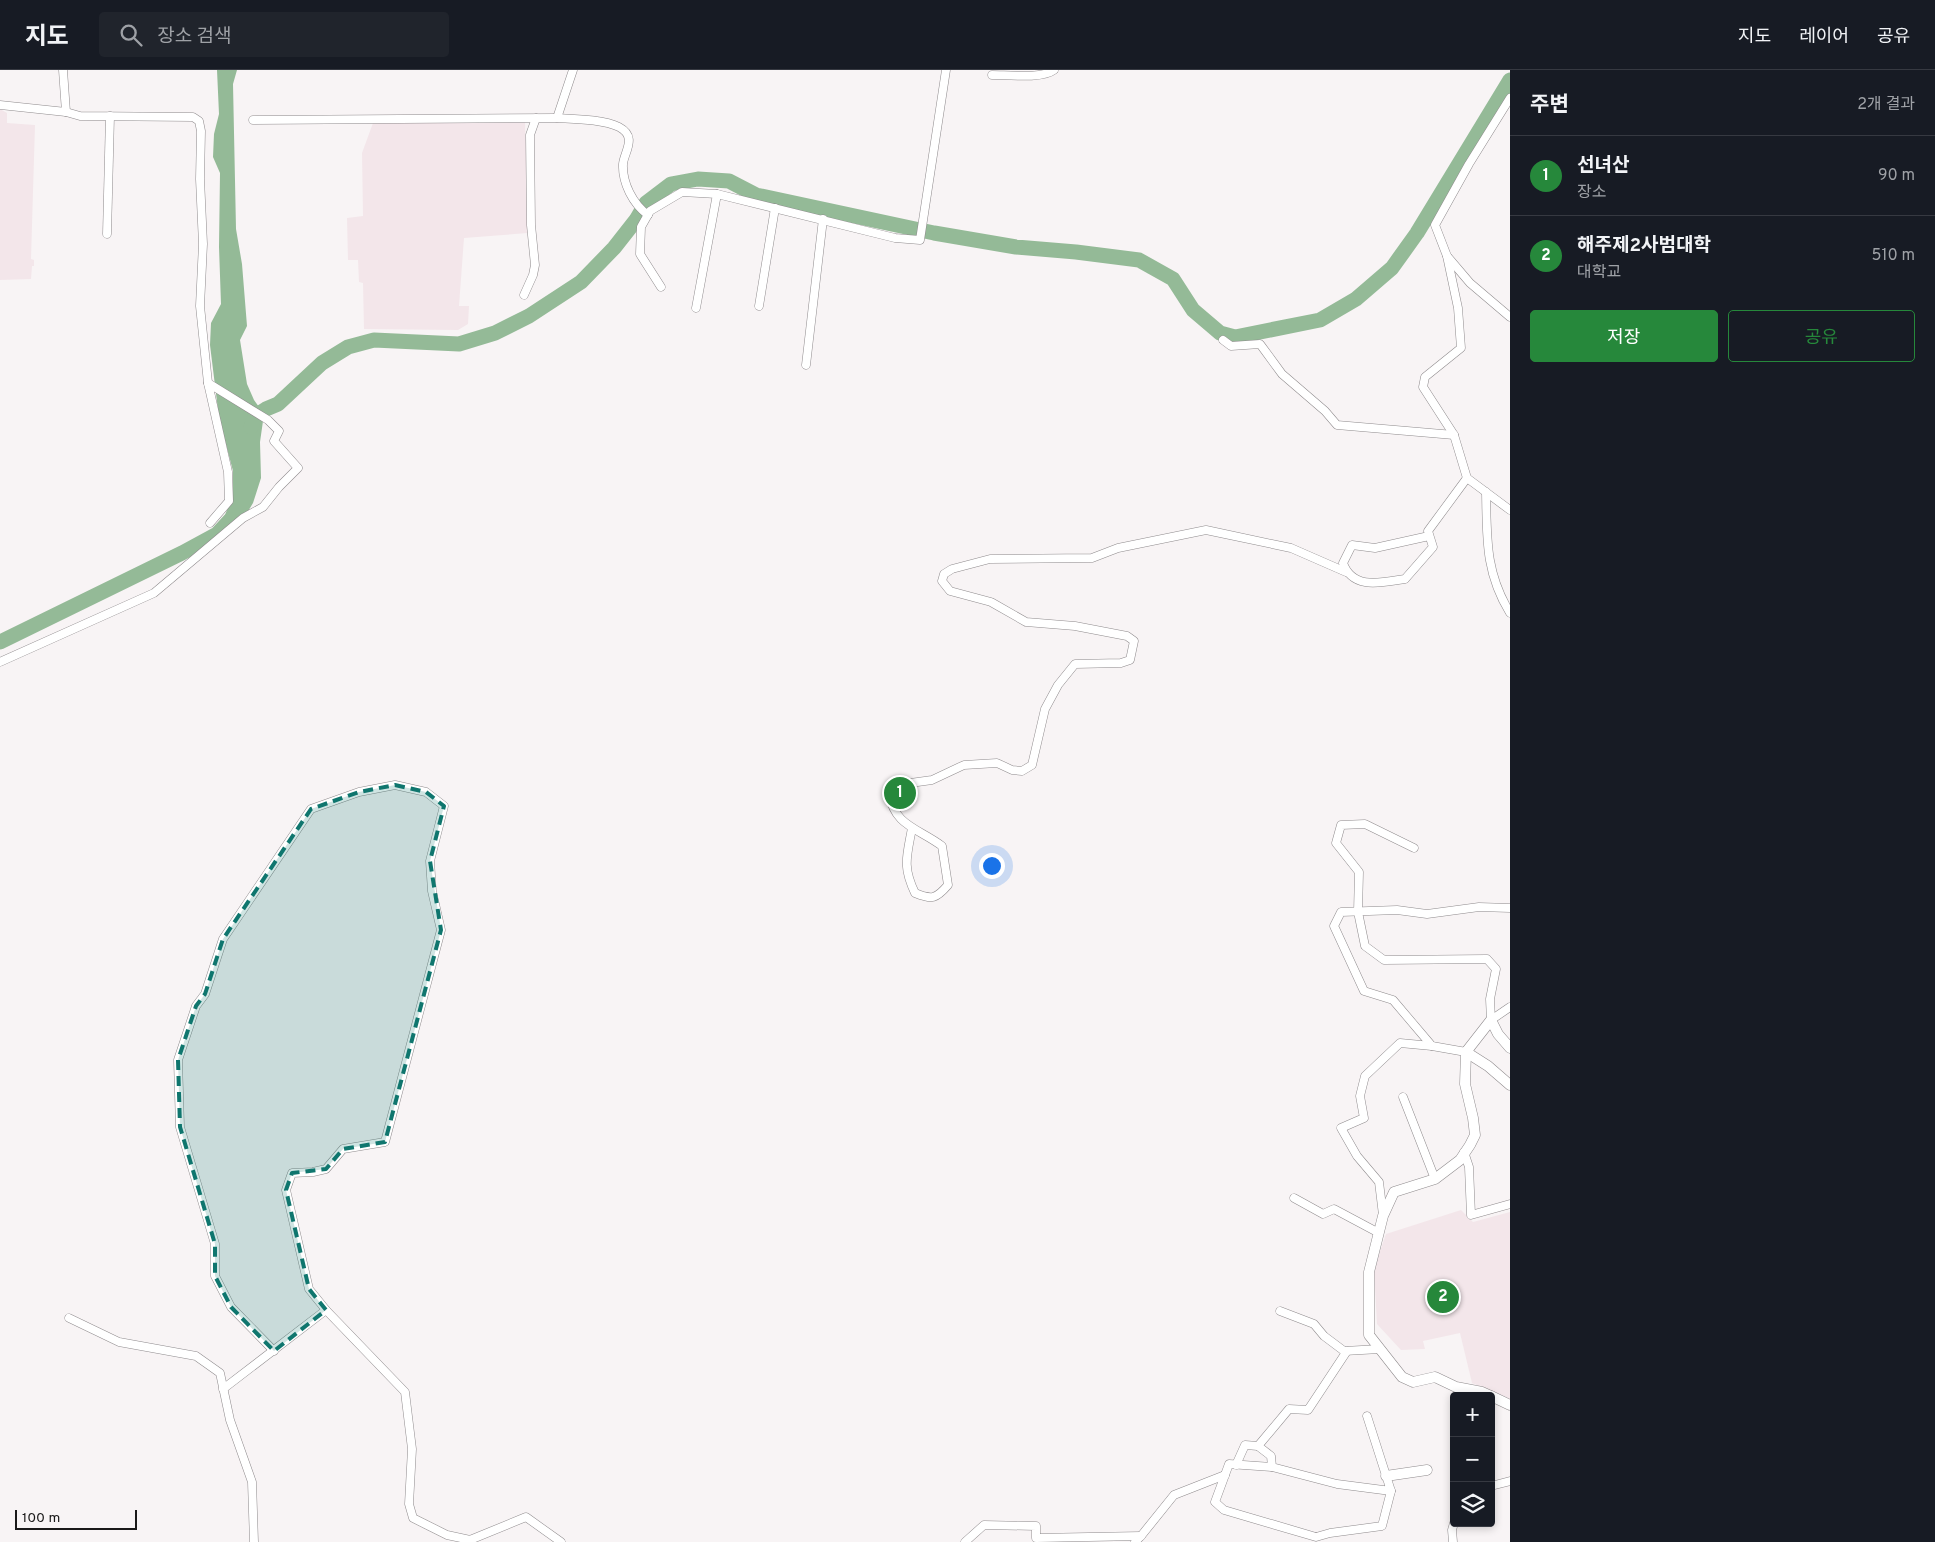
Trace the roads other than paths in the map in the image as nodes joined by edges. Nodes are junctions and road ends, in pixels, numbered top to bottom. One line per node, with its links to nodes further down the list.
1 (63, 70): 8 (street)
2 (574, 70): 11 (street)
3 (946, 70): 16 (street)
4 (1054, 70): 5 (street)
5 (992, 75)
6 (1510, 98): 18 (street)
7 (0, 105): 8 (street)
8 (66, 112): 9 (street)
9 (110, 116): 17 (street); 26 (street)
10 (536, 118): 11 (street); 12 (street); 20 (street)
11 (557, 118): 15 (street)
12 (253, 120)
13 (718, 194): 14 (street); 15 (street); 22 (street)
14 (775, 208): 16 (street); 21 (street)
15 (646, 214): 19 (street)
16 (823, 219): 25 (street)
17 (107, 234)
18 (1447, 256): 23 (street); 27 (street)
19 (661, 287)
20 (524, 295)
21 (759, 306)
22 (696, 308)
23 (1510, 317)
24 (1223, 340): 27 (street)
25 (806, 365)
26 (211, 385): 31 (street); 35 (street)
27 (1454, 435): 28 (street)
28 (1467, 478): 29 (street); 32 (street)
29 (1486, 492): 30 (street); 34 (street)
30 (1510, 510)
31 (210, 523)
32 (1429, 536): 33 (street); 33 (street)
33 (1346, 572): 36 (street)
34 (1510, 613)
35 (0, 662)
36 (912, 828): 36 (street)
37 (1414, 848): 39 (street)
38 (1510, 908): 39 (street)
39 (1358, 912): 41 (street); 42 (street)
40 (1510, 1007): 41 (street)
41 (1491, 1020): 43 (street); 44 (street)
42 (1432, 1046): 44 (street); 51 (street)
43 (1510, 1048)
44 (1466, 1052): 45 (street); 47 (street)
45 (1510, 1085)
46 (1402, 1097): 48 (street)
47 (1464, 1152): 48 (street); 50 (street)
48 (1435, 1179): 51 (street)
49 (1294, 1198): 52 (street)
50 (1510, 1204)
51 (1383, 1216): 52 (street)
52 (1379, 1233): 56 (street)
53 (326, 1310): 57 (street); 57 (street); 76 (street)
54 (1280, 1311): 58 (street)
55 (69, 1318): 59 (street)
56 (1380, 1349): 58 (street); 60 (street)
57 (274, 1351): 59 (street)
58 (1347, 1351): 64 (street)
59 (223, 1389): 75 (street)
60 (1482, 1392)
61 (1495, 1398): 62 (street)
62 (1510, 1405)
63 (1367, 1416): 69 (street)
64 (1258, 1446): 65 (street); 66 (street)
65 (1236, 1465): 66 (street); 68 (street)
66 (1272, 1467): 72 (street)
67 (1427, 1470): 69 (street)
68 (1225, 1475): 72 (street); 74 (street)
69 (1386, 1476): 72 (street)
70 (1510, 1481): 71 (street)
71 (1495, 1485)
72 (1391, 1491)
73 (1453, 1527): 79 (street)
74 (1141, 1536): 77 (street); 78 (street)
75 (254, 1542)
76 (561, 1542)
77 (965, 1542)
78 (1135, 1542)
79 (1453, 1542)

